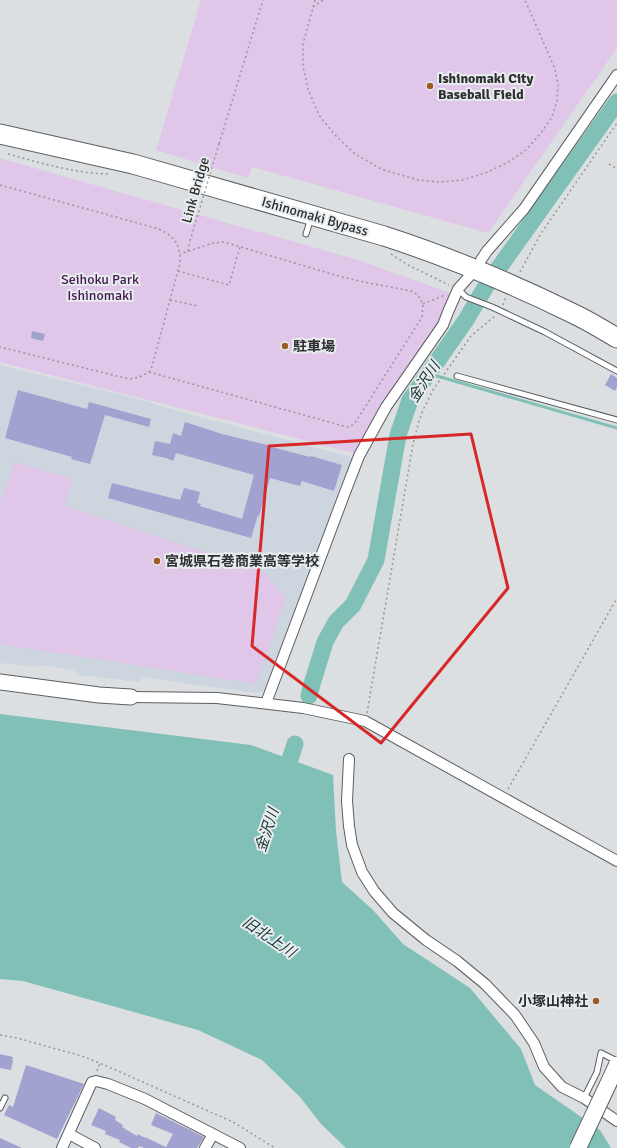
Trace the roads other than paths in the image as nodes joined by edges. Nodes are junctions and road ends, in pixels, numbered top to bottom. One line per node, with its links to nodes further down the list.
1 (617, 75): 5 (street)
2 (0, 134): 3 (highway, Ishinomaki Bypass)
3 (312, 215): 4 (lane); 5 (highway, Ishinomaki Bypass)
4 (306, 234)
5 (479, 268): 6 (street); 7 (highway, Ishinomaki Bypass)
6 (458, 289): 8 (lane); 13 (street)
7 (617, 338)
8 (617, 371)
9 (457, 376): 10 (lane)
10 (617, 420)
11 (0, 682): 12 (street)
12 (132, 697): 13 (street)
13 (266, 703): 15 (street)
14 (349, 759): 19 (street)
15 (617, 861)
16 (617, 1061): 19 (lane)
17 (617, 1065): 28 (main road, bridge)
18 (5, 1098): 20 (lane)
19 (584, 1098): 21 (street)
20 (0, 1108)
21 (617, 1121)
22 (69, 1134): 23 (street); 24 (street); 25 (street)
23 (213, 1134): 26 (street); 27 (street)
24 (62, 1148)
25 (95, 1148)
26 (205, 1148)
27 (240, 1148)
28 (578, 1148)

